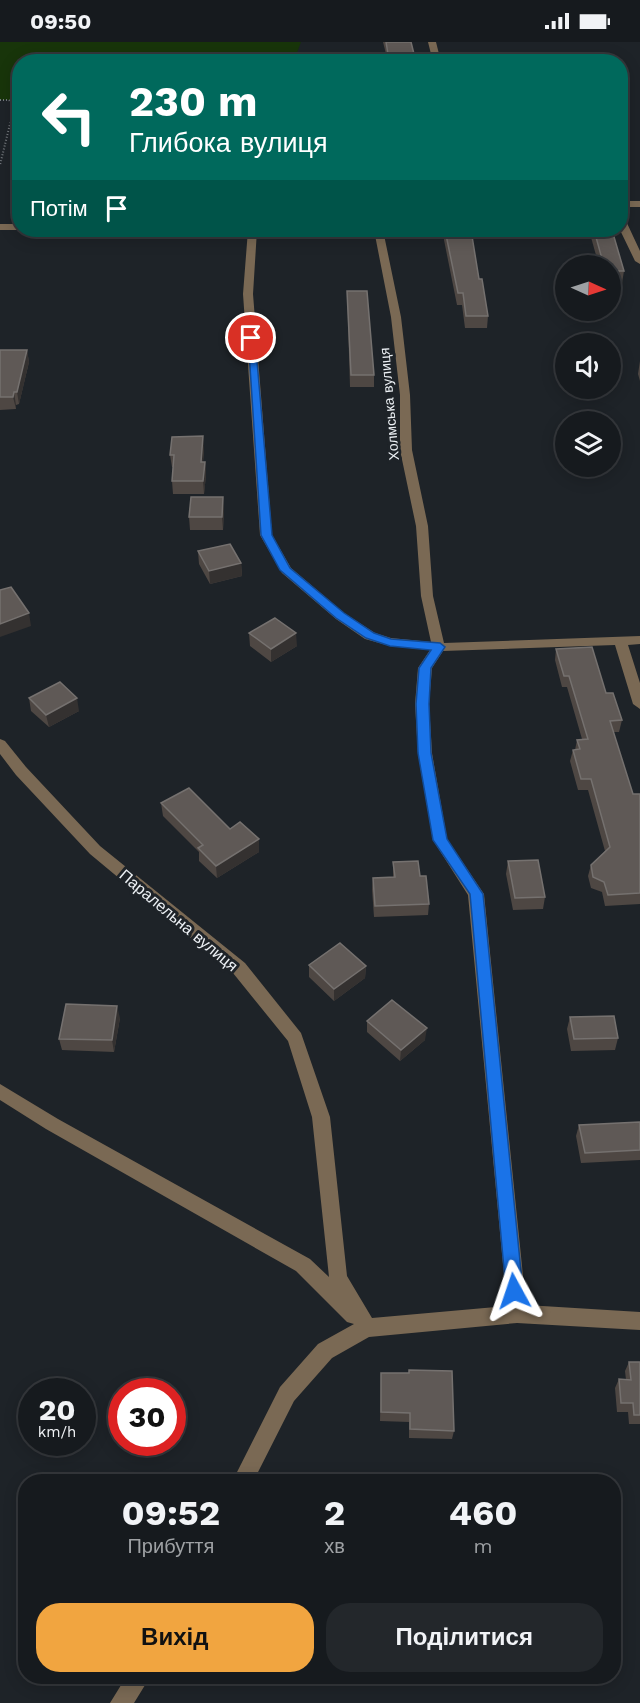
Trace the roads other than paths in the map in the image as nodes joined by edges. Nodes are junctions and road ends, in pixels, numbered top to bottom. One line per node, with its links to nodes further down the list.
1 (628, 236): 4 (street)
2 (252, 237): 7 (street)
3 (380, 237): 7 (street, Холмська вулиця)
4 (640, 261)
5 (620, 640): 6 (street); 7 (street); 8 (street)
6 (640, 640)
7 (440, 647): 11 (street)
8 (640, 704)
9 (0, 744): 13 (street, Паралельна вулиця)
10 (0, 1091): 13 (street)
11 (517, 1314): 12 (street); 13 (street)
12 (640, 1321)
13 (367, 1328): 14 (street)
14 (246, 1474)
15 (133, 1684): 16 (street)
16 (121, 1703)

